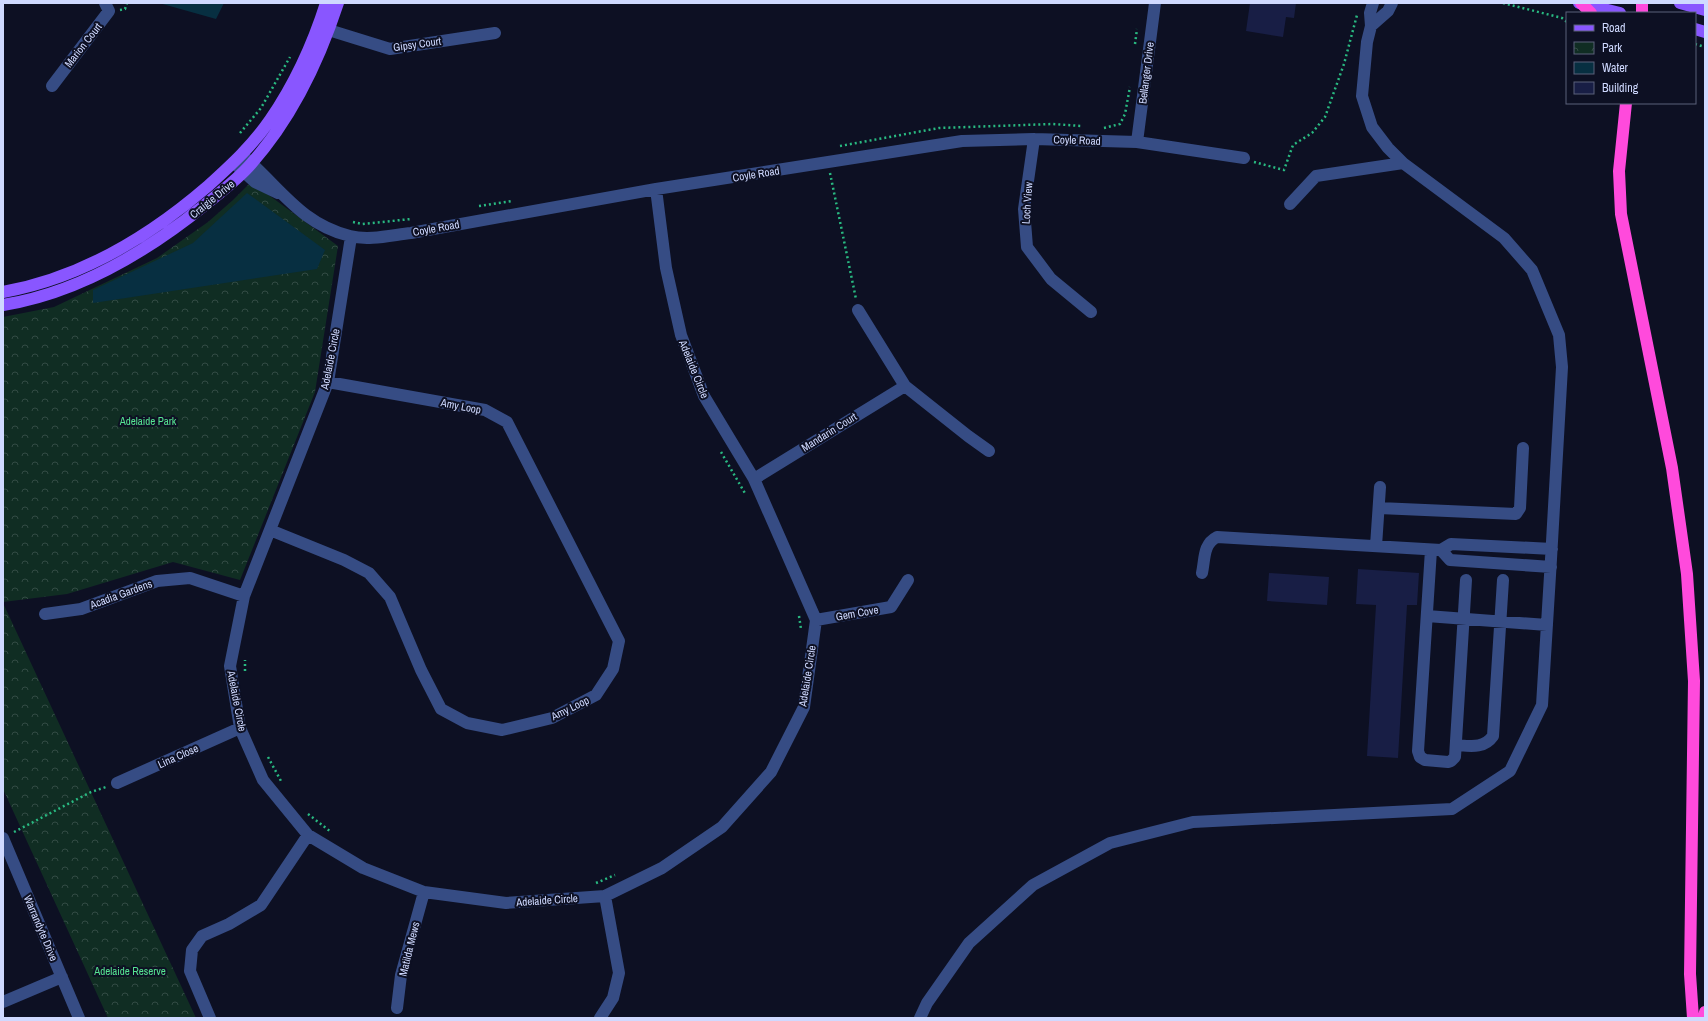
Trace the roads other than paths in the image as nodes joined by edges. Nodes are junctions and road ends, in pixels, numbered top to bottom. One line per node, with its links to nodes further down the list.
1 (105, 3): 15 (street, Marion Court)
2 (326, 3): 13 (main road, Craigie Drive)
3 (338, 3): 13 (main road, Craigie Drive)
4 (1155, 3): 18 (street, Bellanger Drive)
5 (1373, 3): 12 (street)
6 (1392, 3): 12 (street)
7 (1580, 3): 10 (highway); 11 (main road)
8 (1680, 3): 9 (main road)
9 (1705, 10)
10 (1590, 12)
11 (1616, 12)
12 (1371, 26): 22 (street)
13 (324, 28): 14 (street, Gipsy Court); 20 (main road, Craigie Drive); 21 (main road, Craigie Drive)
14 (495, 33)
15 (52, 86)
16 (1626, 104): 70 (highway)
17 (1034, 139): 18 (street, Coyle Road); 24 (street, Coyle Road); 31 (street, Loch View)
18 (1137, 142): 19 (street, Coyle Road)
19 (1244, 158)
20 (238, 159): 21 (street, Coyle Road); 23 (street, Coyle Road); 28 (main road, Craigie Drive)
21 (252, 163): 23 (main road, Craigie Drive); 25 (street, Coyle Road)
22 (1403, 163): 26 (street); 41 (street)
23 (244, 172): 25 (street, Coyle Road); 29 (main road, Craigie Drive)
24 (656, 190): 27 (street, Coyle Road); 36 (street, Adelaide Circle)
25 (281, 195): 27 (street, Coyle Road)
26 (1290, 204)
27 (356, 237): 32 (street, Adelaide Circle)
28 (3, 292)
29 (3, 305)
30 (858, 310): 33 (street)
31 (1091, 312)
32 (328, 382): 39 (street, Adelaide Circle); 39 (street, Amy Loop)
33 (905, 386): 35 (street); 36 (street, Mandarin Court)
34 (1523, 448): 38 (street)
35 (989, 450)
36 (754, 479): 52 (street, Adelaide Circle)
37 (1380, 487): 38 (street)
38 (1379, 508): 40 (street)
39 (270, 530): 48 (street, Adelaide Circle)
40 (1376, 546): 42 (street); 44 (street)
41 (1552, 549): 42 (street); 43 (street)
42 (1436, 550): 43 (street); 50 (street)
43 (1551, 567): 54 (street)
44 (1202, 573)
45 (908, 580): 52 (street, Gem Cove)
46 (1466, 580): 51 (street)
47 (1503, 580): 53 (street)
48 (244, 596): 49 (street, Acadia Gardens); 55 (street, Adelaide Circle)
49 (45, 614)
50 (1427, 616): 51 (street); 56 (street)
51 (1464, 619): 53 (street); 56 (street)
52 (816, 620): 61 (street, Adelaide Circle)
53 (1501, 621): 54 (street); 56 (street)
54 (1547, 624): 69 (street)
55 (240, 728): 57 (street, Lina Close); 58 (street, Adelaide Circle)
56 (1456, 745)
57 (117, 784)
58 (308, 835): 60 (street, Adelaide Circle); 67 (street)
59 (6, 836): 62 (street, Warrandyte Drive)
60 (424, 892): 61 (street, Adelaide Circle); 64 (street, Matilda Mews)
61 (605, 896): 68 (street)
62 (62, 978): 63 (street); 66 (street, Warrandyte Drive)
63 (3, 1002)
64 (397, 1008)
65 (1705, 1012): 71 (highway)
66 (79, 1018)
67 (210, 1018)
68 (600, 1018)
69 (920, 1018)
70 (1693, 1018)
71 (1704, 1018)

